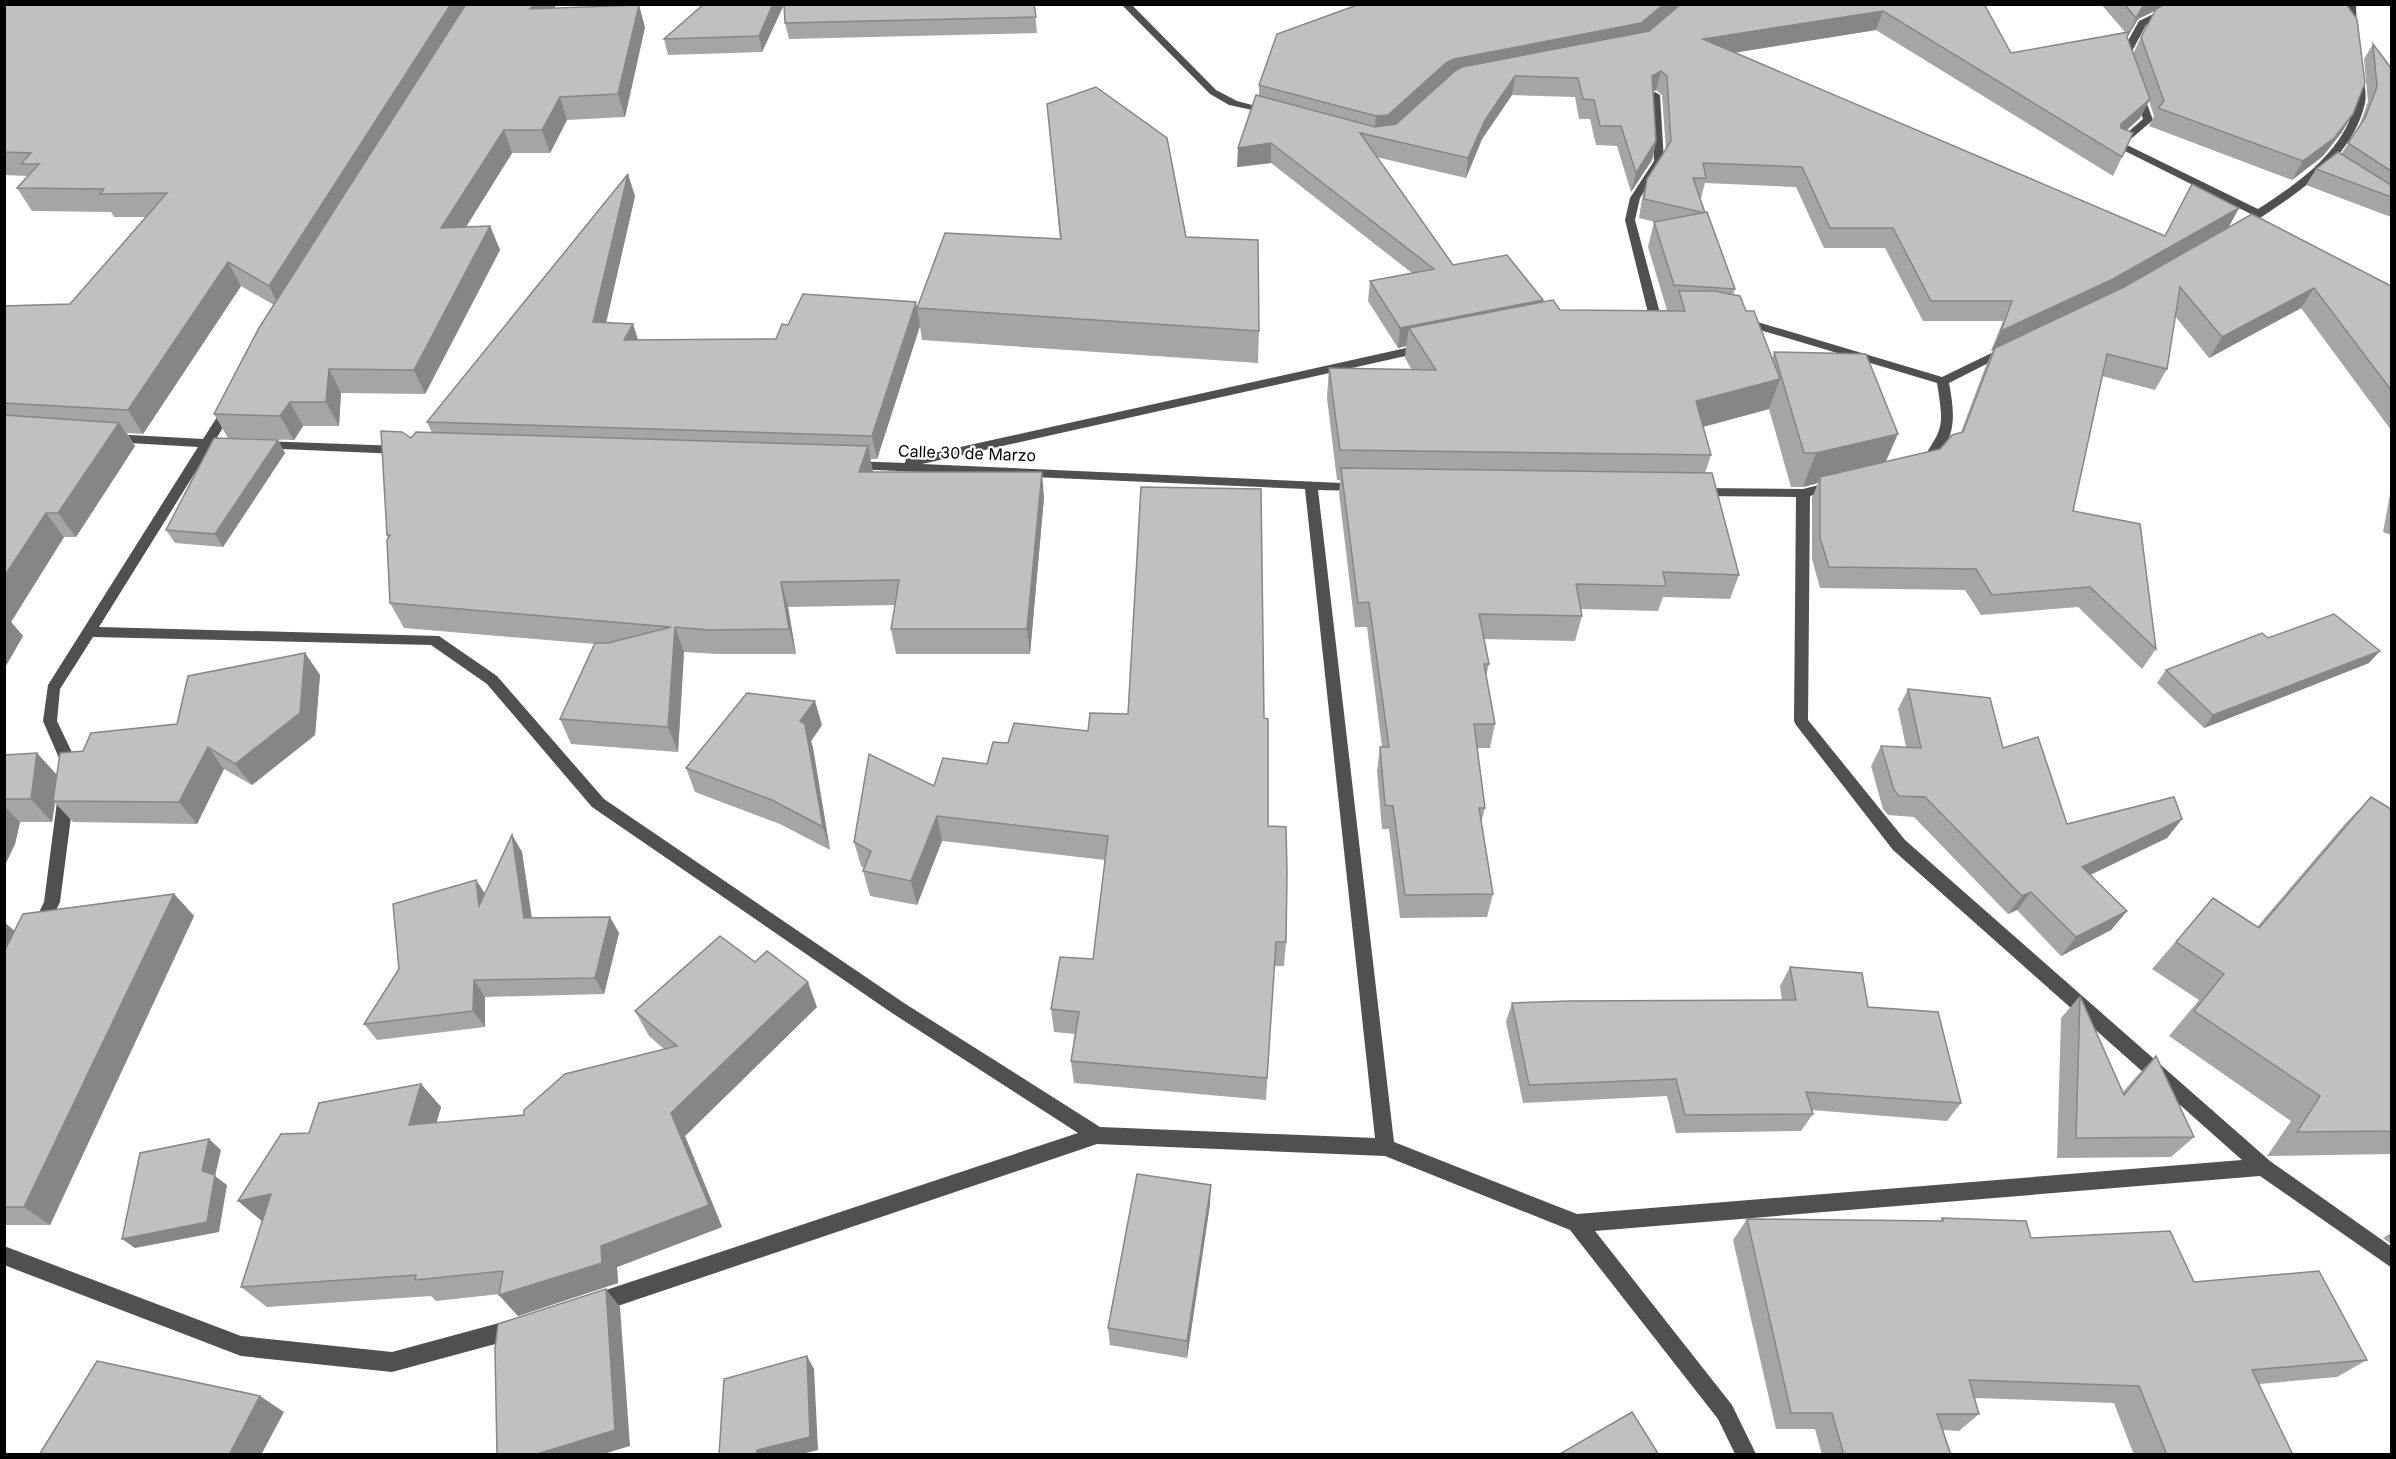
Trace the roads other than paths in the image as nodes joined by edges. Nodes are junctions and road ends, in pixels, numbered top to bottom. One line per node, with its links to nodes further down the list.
1 (1125, 4): 5 (street)
2 (2183, 4): 6 (street)
3 (2351, 4): 6 (street)
4 (1655, 95): 8 (street)
5 (1276, 114)
6 (2259, 214): 7 (street)
7 (2234, 231)
8 (1654, 314)
9 (1732, 319): 12 (street)
10 (1439, 345): 19 (street)
11 (2015, 347): 12 (street)
12 (1943, 381): 18 (street)
13 (237, 394): 15 (street)
14 (99, 437): 15 (street)
15 (206, 444): 16 (street); 25 (street)
16 (419, 451)
17 (845, 465): 19 (street, Calle 30 de Marzo)
18 (1920, 465)
19 (893, 466): 21 (street, Calle 30 de Marzo)
20 (1847, 483): 24 (street)
21 (1311, 486): 22 (street, Calle 30 de Marzo); 28 (street)
22 (1371, 487)
23 (1683, 491): 24 (street)
24 (1803, 493): 29 (street)
25 (91, 632): 26 (street); 27 (street)
26 (33, 941)
27 (1097, 1135): 28 (street); 33 (street)
28 (1385, 1147): 30 (street)
29 (2263, 1167): 30 (street); 32 (street)
30 (1577, 1223): 35 (street)
31 (4, 1255): 34 (street)
32 (2391, 1259)
33 (579, 1309)
34 (533, 1324)
35 (1746, 1455)

